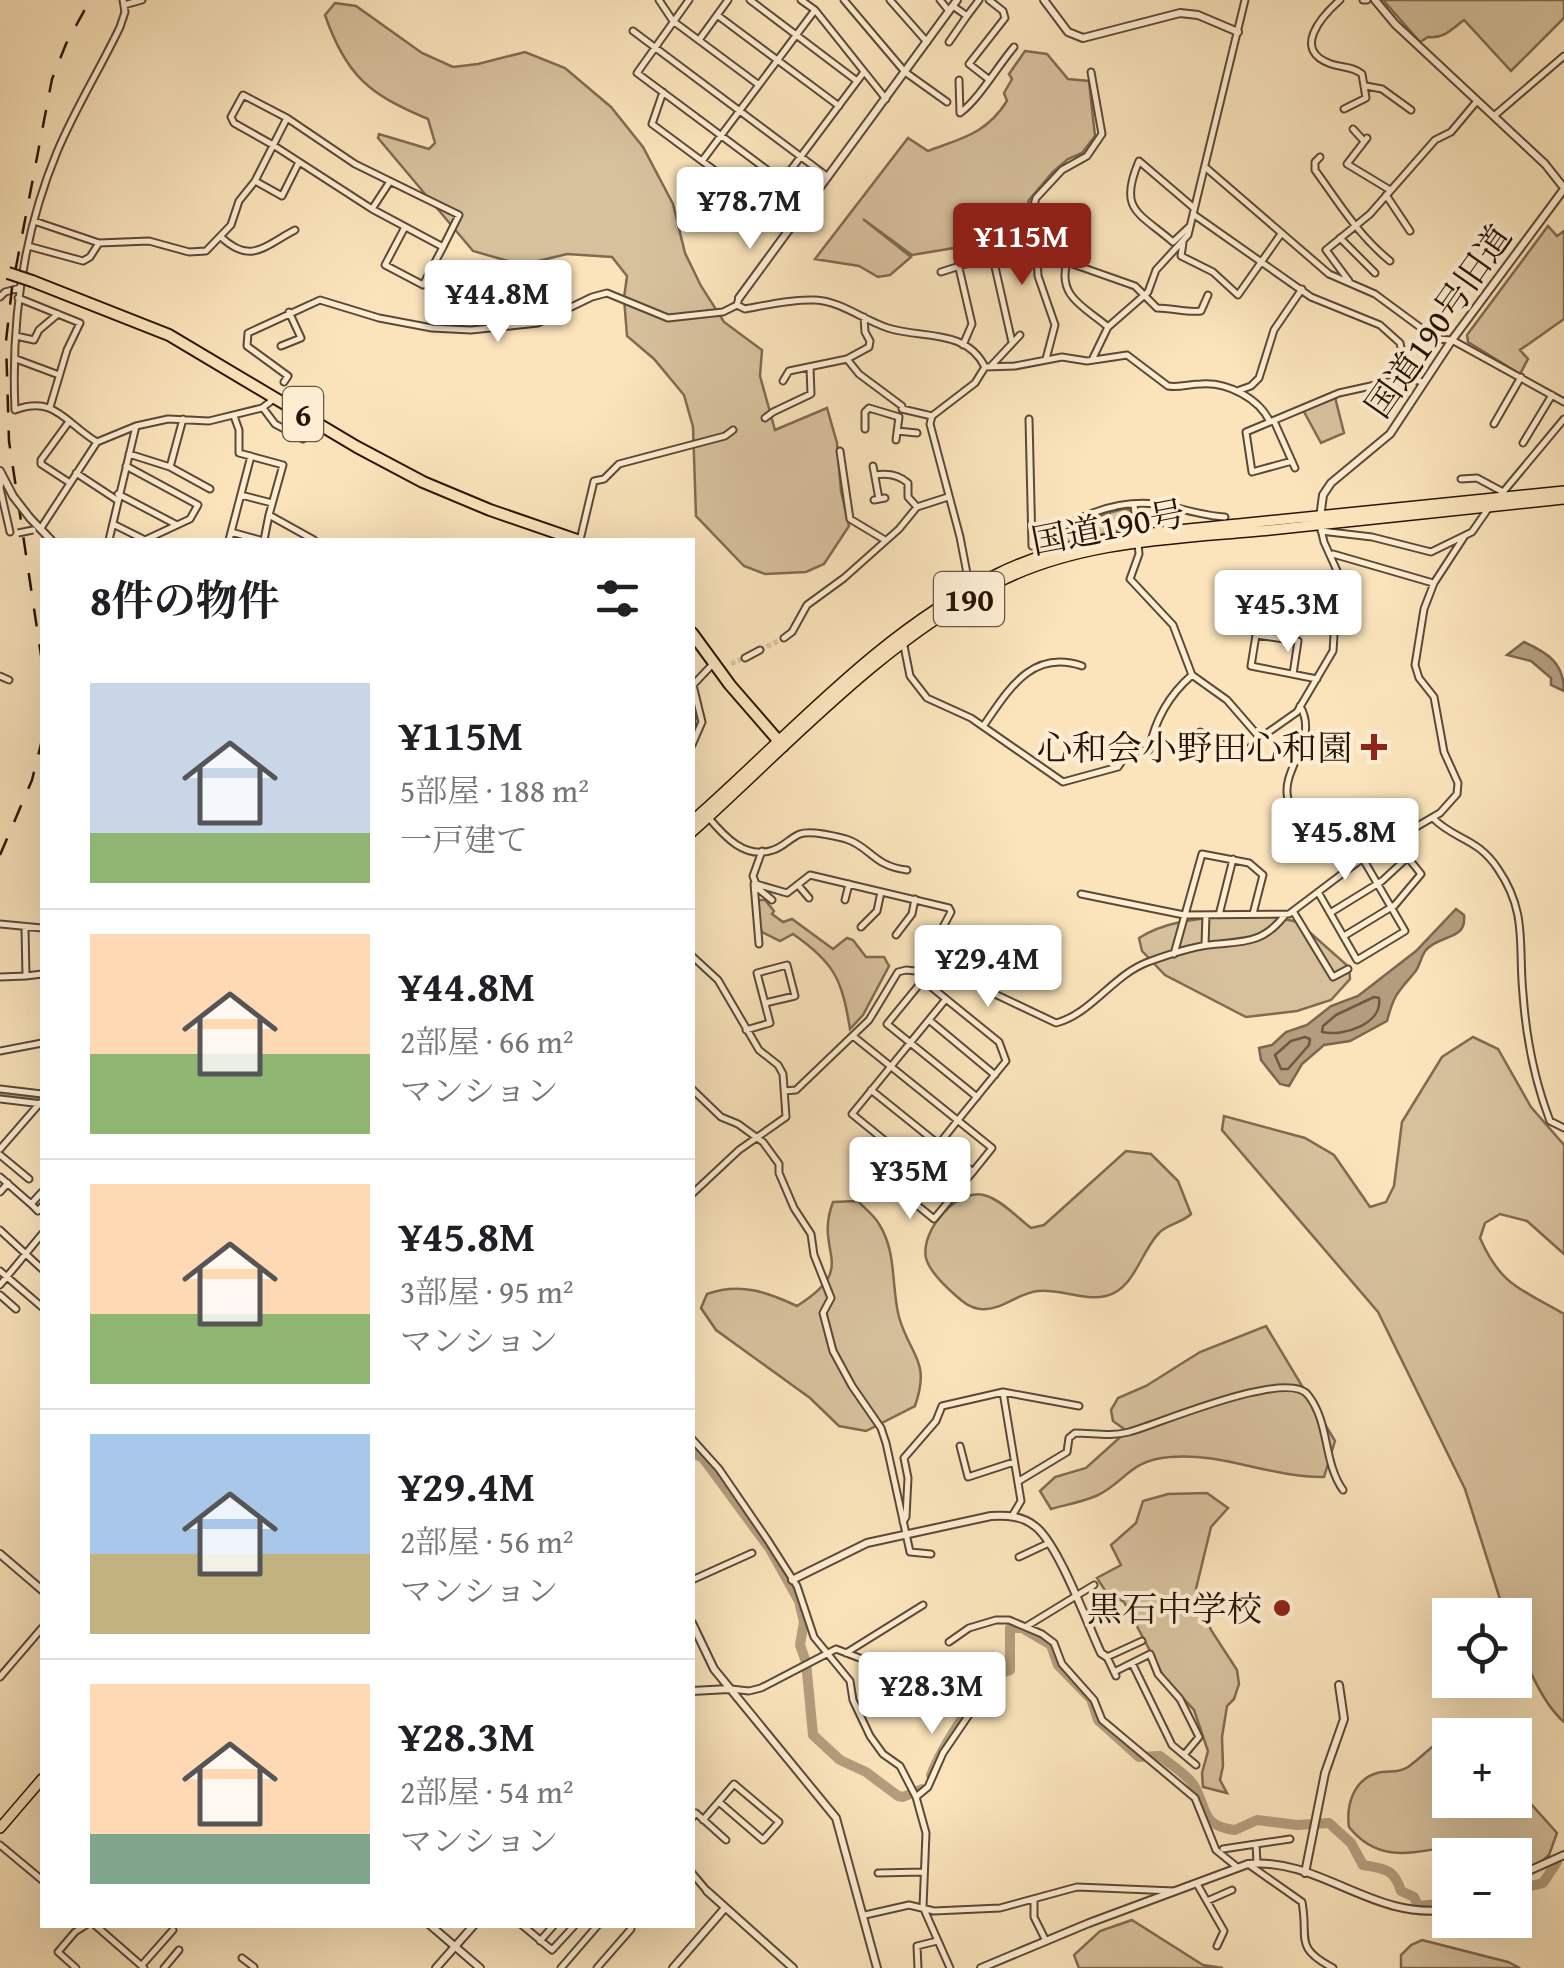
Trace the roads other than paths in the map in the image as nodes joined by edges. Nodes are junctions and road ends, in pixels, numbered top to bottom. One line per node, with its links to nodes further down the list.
1 (142, 0): 16 (street)
2 (660, 0): 21 (street)
3 (689, 0): 21 (street)
4 (728, 0): 19 (street)
5 (750, 0): 24 (street)
6 (801, 0): 18 (street)
7 (844, 0): 33 (street)
8 (890, 0): 26 (street)
9 (940, 0): 17 (street)
10 (980, 0): 20 (street)
11 (989, 0): 35 (street)
12 (1044, 0): 23 (street)
13 (1246, 0): 23 (street)
14 (1340, 0): 39 (street)
15 (1368, 0): 42 (street)
16 (123, 2): 67 (street)
17 (953, 6): 20 (street); 26 (street)
18 (815, 10): 24 (street); 32 (street)
19 (717, 15): 25 (street); 31 (street)
20 (967, 16): 27 (street)
21 (673, 21): 25 (street); 28 (street)
22 (632, 31): 28 (street)
23 (1238, 32): 57 (street)
24 (796, 35): 31 (street); 37 (street)
25 (698, 40): 38 (street)
26 (927, 42): 33 (street)
27 (948, 42)
28 (655, 47): 40 (street); 46 (street)
29 (1014, 48): 35 (street)
30 (1564, 56): 48 (street)
31 (778, 60): 38 (street); 44 (street)
32 (864, 72): 37 (street); 41 (street)
33 (905, 72): 41 (street); 43 (street)
34 (1091, 72): 68 (street)
35 (987, 79): 36 (street)
36 (958, 80)
37 (857, 81): 44 (street)
38 (759, 85): 46 (street)
39 (1366, 86): 45 (street); 47 (street)
40 (663, 92): 51 (street); 55 (street)
41 (886, 99): 58 (street)
42 (1477, 101): 48 (street); 63 (street)
43 (947, 102)
44 (838, 106): 53 (street)
45 (1344, 109)
46 (740, 110): 51 (street); 53 (street)
47 (1411, 110)
48 (1494, 116): 62 (street)
49 (287, 118): 52 (street); 52 (street); 60 (street)
50 (1353, 129): 63 (street)
51 (720, 136): 55 (street); 61 (street)
52 (273, 145): 56 (street); 59 (street)
53 (801, 156): 58 (street); 61 (street)
54 (1320, 157): 70 (street)
55 (702, 161): 64 (street)
56 (299, 162): 59 (street); 65 (street)
57 (1205, 167): 66 (street); 75 (street)
58 (828, 177): 72 (street)
59 (254, 181): 76 (street)
60 (388, 182): 65 (street); 81 (street)
61 (782, 182): 64 (street)
62 (1564, 188): 105 (street, 国道190号旧道)
63 (1388, 192): 70 (street); 74 (street)
64 (763, 207): 72 (street)
65 (372, 210): 71 (street)
66 (1194, 211): 69 (street); 69 (street); 86 (street)
67 (34, 220): 79 (street); 80 (street)
68 (1035, 220): 85 (street); 111 (street)
69 (1190, 226): 78 (street)
70 (1354, 226): 77 (street); 84 (street)
71 (405, 227): 81 (street); 81 (street)
72 (791, 228): 98 (street)
73 (295, 230): 76 (street)
74 (1410, 230)
75 (1281, 234): 86 (street); 91 (street)
76 (221, 237): 79 (street)
77 (1340, 238): 90 (street); 91 (street)
78 (1183, 242): 86 (street); 96 (street)
79 (99, 243): 80 (street)
80 (27, 246): 92 (street)
81 (443, 247)
82 (1012, 249): 83 (street)
83 (993, 258): 87 (street); 106 (street)
84 (1390, 261)
85 (1067, 262): 96 (street); 102 (street)
86 (1261, 263): 93 (street)
87 (959, 268): 89 (street); 107 (street)
88 (4, 271): 189 (highway, 6, bridge)
89 (941, 272)
90 (1375, 273)
91 (1350, 284): 105 (street)
92 (20, 288): 95 (street); 97 (street)
93 (1302, 289): 117 (street); 121 (street)
94 (1208, 295): 96 (street)
95 (0, 297)
96 (1143, 297): 102 (street)
97 (18, 298): 100 (street); 103 (street)
98 (738, 301): 99 (street); 101 (street)
99 (289, 312): 108 (street); 119 (street)
100 (58, 314): 103 (street); 115 (street)
101 (864, 317): 107 (street); 110 (street)
102 (1108, 327): 112 (street)
103 (16, 336): 109 (street)
104 (1020, 336): 106 (street)
105 (1452, 340): 116 (street); 120 (street, 国道190号旧道)
106 (1012, 342): 114 (street)
107 (963, 345): 114 (street)
108 (281, 346)
109 (16, 359): 115 (street); 125 (street)
110 (847, 359): 113 (street); 127 (street)
111 (1046, 360): 112 (street); 114 (street)
112 (1092, 360): 121 (street)
113 (810, 367): 118 (street); 131 (street)
114 (987, 367): 129 (street)
115 (60, 375): 125 (street)
116 (1521, 377): 122 (street); 137 (street)
117 (1407, 378): 120 (street); 135 (street)
118 (783, 381)
119 (284, 382)
120 (1423, 382): 171 (street, 国道190号旧道)
121 (1236, 392): 135 (street)
122 (1552, 395): 124 (street); 146 (street)
123 (274, 399): 126 (street)
124 (1564, 402)
125 (50, 407): 136 (street)
126 (262, 408): 128 (street); 143 (street)
127 (902, 409): 129 (street); 130 (street)
128 (234, 415): 132 (street); 149 (street)
129 (932, 416): 163 (street)
130 (899, 417): 139 (street); 141 (street)
131 (765, 418)
132 (183, 419): 138 (street); 152 (street)
133 (1030, 419): 194 (street)
134 (1564, 419): 160 (street)
135 (1272, 421): 135 (street)
136 (68, 423): 145 (street); 157 (street)
137 (1494, 424)
138 (136, 426): 145 (street); 148 (street)
139 (865, 429)
140 (733, 430): 190 (street)
141 (897, 431): 142 (street); 144 (street)
142 (917, 434)
143 (303, 439)
144 (896, 440)
145 (98, 442): 153 (street)
146 (1523, 442)
147 (840, 451): 192 (street)
148 (129, 454): 150 (street); 152 (street)
149 (252, 456): 159 (street); 165 (street)
150 (126, 466): 162 (street); 173 (street)
151 (873, 466): 155 (street)
152 (170, 467): 158 (street)
153 (76, 473): 157 (street); 162 (street)
154 (1, 474): 174 (street, bridge); 175 (street)
155 (875, 475): 164 (street); 168 (street)
156 (1461, 479): 160 (street)
157 (70, 483): 174 (street)
158 (210, 489)
159 (241, 494): 165 (street); 176 (street)
160 (1500, 495): 161 (highway, 国道190号 / 190); 167 (street); 171 (highway, 国道190号 / 190)
161 (1564, 495): 167 (highway, 国道190号 / 190)
162 (118, 497): 172 (street); 173 (street)
163 (948, 497): 168 (street); 196 (street)
164 (879, 499)
165 (272, 503): 169 (street)
166 (1134, 504): 170 (street); 191 (street); 194 (street)
167 (1490, 506): 171 (highway, 国道190号 / 190); 179 (street)
168 (917, 507): 192 (street)
169 (269, 514): 177 (street); 186 (street)
170 (1226, 517)
171 (1320, 524): 179 (street); 191 (highway, 国道190号 / 190); 193 (street)
172 (115, 525): 181 (street); 182 (street)
173 (177, 525): 183 (street)
174 (37, 530): 175 (street, bridge); 180 (street)
175 (10, 532): 178 (street)
176 (231, 532): 184 (street); 185 (street)
177 (297, 532): 187 (street); 188 (street)
178 (0, 535)
179 (1464, 537): 195 (street)
180 (48, 538)
181 (110, 538)
182 (141, 538)
183 (149, 538)
184 (230, 538)
185 (254, 538)
186 (263, 538)
187 (293, 538)
188 (310, 538)
189 (572, 538)
190 (579, 538)
191 (1138, 538): 194 (highway, 国道190号 / 190); 204 (street)
192 (885, 540): 198 (street)
193 (1330, 554): 195 (street); 207 (street)
194 (1035, 556): 196 (highway, 国道190号 / 190)
195 (1434, 583): 219 (street)
196 (971, 592): 199 (highway, 国道190号 / 190); 216 (highway, 国道190号 / 190)
197 (695, 637): 216 (highway)
198 (784, 638)
199 (904, 644): 212 (street); 216 (highway, 国道190号 / 190)
200 (760, 650): 201 (street)
201 (746, 658)
202 (1082, 666): 212 (street)
203 (710, 667): 209 (street)
204 (1192, 674): 212 (street); 215 (street)
205 (1293, 674): 205 (street); 207 (street)
206 (0, 676): 208 (street)
207 (1317, 679): 211 (street)
208 (9, 680)
209 (695, 683)
210 (695, 693): 214 (street)
211 (1300, 706): 215 (street); 224 (street)
212 (983, 726)
213 (1200, 732): 215 (street)
214 (695, 738)
215 (1260, 738)
216 (781, 743): 217 (highway, 国道190号 / 190); 218 (highway, 国道190号 / 190)
217 (695, 818)
218 (708, 818): 220 (highway, 国道190号 / 190); 222 (street)
219 (1434, 818): 221 (street); 281 (street)
220 (695, 829)
221 (1393, 839): 223 (street); 224 (street)
222 (762, 851): 226 (street); 227 (street)
223 (1408, 856): 229 (street); 238 (street)
224 (1361, 859): 229 (street); 232 (street)
225 (1234, 860): 241 (street); 242 (street); 244 (street)
226 (907, 870)
227 (754, 884): 230 (street); 236 (street); 252 (street)
228 (849, 884): 230 (street); 231 (street); 237 (street)
229 (1378, 884): 238 (street); 240 (street)
230 (798, 886): 234 (street)
231 (882, 891): 235 (street); 247 (street)
232 (1318, 892): 239 (street); 240 (street)
233 (1081, 894): 242 (street)
234 (809, 898)
235 (915, 899): 250 (street); 257 (street)
236 (772, 900)
237 (845, 900)
238 (1392, 908): 251 (street); 251 (street)
239 (1294, 911): 245 (street); 256 (street)
240 (1330, 913): 251 (street)
241 (1252, 914): 244 (street); 245 (street)
242 (1184, 915): 243 (street); 254 (street)
243 (1206, 915): 244 (street); 253 (street)
244 (1219, 915)
245 (1285, 915): 253 (street)
246 (0, 924): 248 (street)
247 (861, 927)
248 (25, 928): 249 (street); 259 (street)
249 (40, 928)
250 (896, 934)
251 (1344, 936)
252 (759, 944)
253 (1206, 945): 254 (street)
254 (1174, 954): 257 (street)
255 (695, 959): 264 (street)
256 (1348, 970)
257 (925, 972): 265 (street)
258 (40, 974): 259 (street)
259 (26, 976): 260 (street)
260 (0, 977)
261 (946, 999): 263 (street); 267 (street); 270 (street)
262 (765, 1003): 262 (street); 264 (street)
263 (928, 1020): 267 (street); 270 (street)
264 (746, 1030): 273 (street)
265 (854, 1036): 269 (street); 273 (street)
266 (40, 1043): 268 (street)
267 (910, 1043): 269 (street); 276 (street)
268 (0, 1051)
269 (891, 1066): 272 (street); 280 (street)
270 (995, 1074): 276 (street)
271 (0, 1089): 275 (street)
272 (871, 1090): 283 (street); 285 (street)
273 (784, 1091): 282 (street)
274 (695, 1093): 282 (street)
275 (40, 1094)
276 (977, 1097): 280 (street)
277 (0, 1099): 278 (street)
278 (40, 1104)
279 (40, 1105): 284 (street)
280 (958, 1120): 283 (street); 286 (street)
281 (1564, 1128)
282 (759, 1139): 290 (street); 314 (street)
283 (939, 1145): 285 (street); 286 (street)
284 (0, 1152): 288 (street)
285 (919, 1169): 293 (street); 293 (street)
286 (973, 1172): 293 (street)
287 (0, 1176): 289 (street)
288 (28, 1179)
289 (8, 1183): 291 (street); 294 (street)
290 (695, 1191)
291 (0, 1192)
292 (40, 1193): 294 (street)
293 (953, 1196)
294 (31, 1204): 295 (street)
295 (40, 1208)
296 (0, 1230): 298 (street)
297 (40, 1240): 298 (street)
298 (26, 1252): 299 (street); 301 (street)
299 (40, 1267)
300 (0, 1271): 301 (street)
301 (7, 1277): 302 (street); 304 (street)
302 (0, 1285)
303 (0, 1295): 305 (street)
304 (40, 1305)
305 (16, 1309)
306 (1004, 1392): 307 (street); 310 (street); 314 (street)
307 (1079, 1406)
308 (695, 1442): 322 (street)
309 (960, 1446): 310 (street)
310 (1014, 1462): 311 (street)
311 (1019, 1481): 312 (street); 313 (street)
312 (1343, 1490)
313 (1012, 1516): 315 (street); 316 (street)
314 (904, 1522): 315 (street)
315 (907, 1532): 319 (street); 322 (street)
316 (1049, 1543): 320 (street); 325 (street)
317 (752, 1552): 321 (street)
318 (0, 1554): 324 (street)
319 (932, 1554)
320 (1019, 1557)
321 (695, 1579)
322 (792, 1580): 332 (street)
323 (1094, 1585): 325 (street)
324 (40, 1588)
325 (1075, 1597): 327 (street); 334 (street)
326 (923, 1605): 333 (street)
327 (1027, 1626): 331 (street); 358 (street)
328 (40, 1630): 336 (street)
329 (695, 1630): 338 (street)
330 (1142, 1641): 334 (street)
331 (949, 1642)
332 (827, 1651): 333 (street); 338 (street); 344 (street)
333 (846, 1652): 344 (street)
334 (1107, 1658): 335 (street)
335 (1132, 1663): 340 (street); 340 (street)
336 (0, 1677)
337 (1339, 1686): 362 (street)
338 (730, 1689): 339 (street); 374 (street)
339 (695, 1691)
340 (1184, 1755): 341 (street)
341 (1196, 1765)
342 (40, 1773): 347 (highway)
343 (40, 1781): 349 (highway)
344 (915, 1795): 360 (street)
345 (718, 1802): 345 (street); 348 (street)
346 (695, 1815): 348 (street)
347 (0, 1820)
348 (703, 1820): 350 (street)
349 (0, 1828)
350 (726, 1840)
351 (1290, 1840): 352 (street)
352 (1256, 1844): 354 (street); 357 (street)
353 (0, 1845): 364 (street)
354 (1222, 1849)
355 (1564, 1855): 359 (street)
356 (1248, 1864): 357 (street); 358 (street); 407 (street)
357 (1257, 1864): 362 (street)
358 (1237, 1867): 365 (street)
359 (1532, 1869)
360 (923, 1872): 361 (street); 372 (street)
361 (878, 1873)
362 (1305, 1873): 373 (street)
363 (695, 1877): 367 (street)
364 (40, 1878)
365 (1197, 1884): 368 (street); 370 (street)
366 (1232, 1890): 370 (street)
367 (707, 1891): 371 (street)
368 (1176, 1892): 369 (street); 387 (street)
369 (1034, 1900): 372 (street); 387 (street)
370 (1207, 1901): 389 (street)
371 (725, 1908): 401 (street); 402 (street)
372 (922, 1908): 374 (street); 386 (street)
373 (1432, 1911)
374 (864, 1914): 403 (street)
375 (81, 1928): 394 (street)
376 (98, 1928): 393 (street)
377 (434, 1928): 388 (street)
378 (471, 1928): 388 (street)
379 (526, 1928): 385 (street)
380 (551, 1928): 385 (street)
381 (572, 1928): 385 (street)
382 (595, 1928): 399 (street)
383 (629, 1928): 400 (street)
384 (173, 1930): 393 (street)
385 (540, 1940)
386 (938, 1940): 404 (street); 405 (street)
387 (1046, 1941): 406 (street)
388 (455, 1946): 397 (street); 398 (street)
389 (1218, 1946)
390 (179, 1950): 395 (street)
391 (262, 1957): 396 (street)
392 (242, 1958): 396 (street)
393 (143, 1967)
394 (76, 1968)
395 (164, 1968)
396 (253, 1968)
397 (436, 1968)
398 (480, 1968)
399 (561, 1968)
400 (597, 1968)
401 (672, 1968)
402 (793, 1968)
403 (877, 1968)
404 (918, 1968)
405 (950, 1968)
406 (981, 1968)
407 (1333, 1968)

